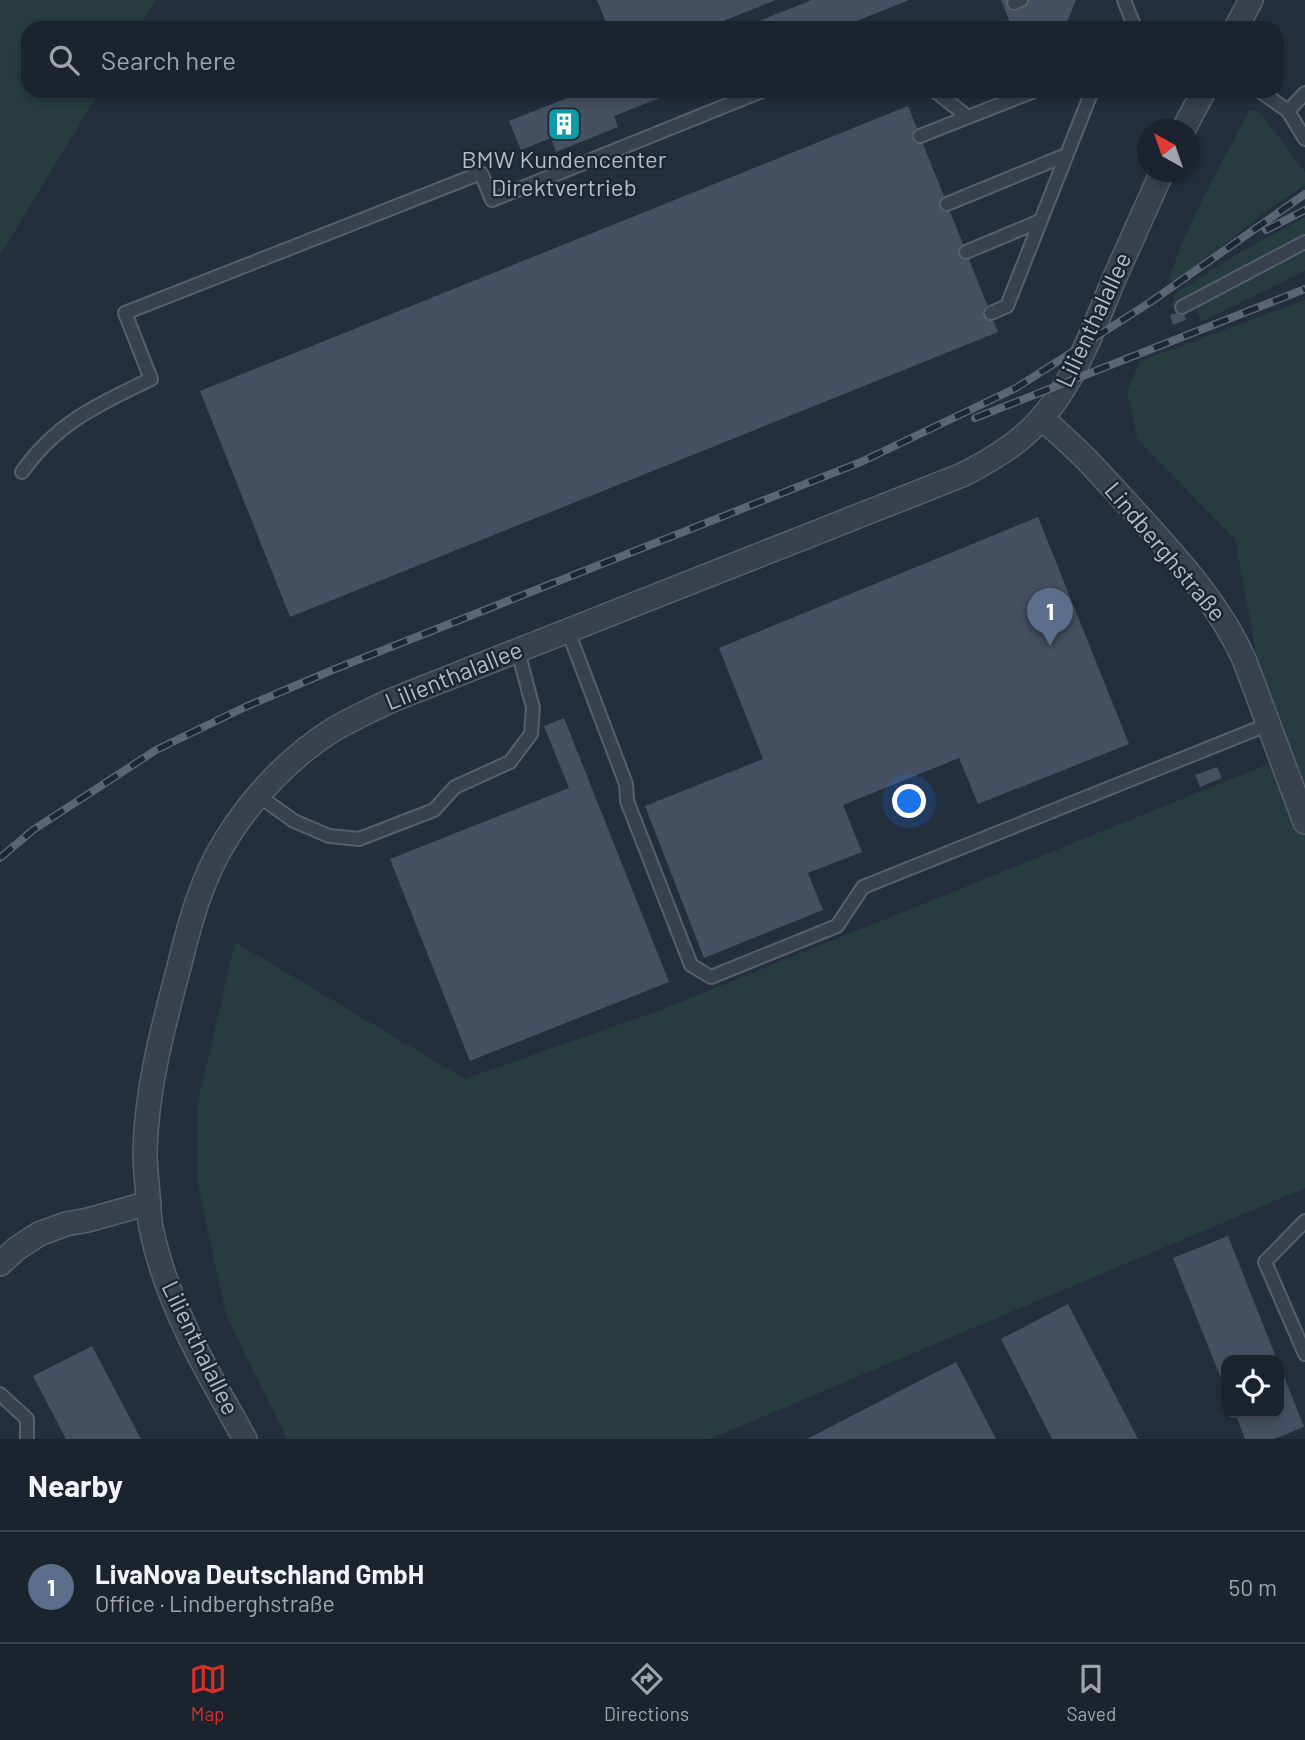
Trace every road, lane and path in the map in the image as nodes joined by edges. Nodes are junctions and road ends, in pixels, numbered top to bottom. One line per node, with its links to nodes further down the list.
1 (1124, 0): 3 (lane)
2 (1251, 0): 4 (street)
3 (1132, 21)
4 (1240, 21)
5 (1305, 93): 12 (lane)
6 (745, 98): 26 (lane)
7 (944, 98): 13 (lane)
8 (1016, 98): 13 (lane)
9 (1088, 98): 17 (lane)
10 (1200, 98): 14 (street)
11 (1270, 98): 12 (lane)
12 (1289, 111): 16 (lane)
13 (968, 117): 15 (lane)
14 (1189, 119)
15 (920, 136)
16 (1305, 139)
17 (1066, 155): 19 (lane); 20 (lane)
18 (1158, 182): 25 (street, Lilienthalallee)
19 (947, 204)
20 (1040, 221): 22 (lane); 24 (lane)
21 (1305, 242): 23 (lane)
22 (966, 251)
23 (1182, 307)
24 (990, 313)
25 (1042, 418): 27 (street, Lilienthalallee); 29 (street, Lindberghstraße)
26 (22, 472)
27 (568, 631): 28 (street, Lilienthalallee); 29 (lane)
28 (518, 650): 30 (street, Lilienthalallee); 30 (lane)
29 (1269, 724): 31 (street, Lindberghstraße)
30 (259, 796): 32 (street, Lilienthalallee)
31 (1305, 822)
32 (149, 1203): 34 (street); 38 (street, Lilienthalallee)
33 (1305, 1222): 35 (lane)
34 (0, 1264)
35 (1305, 1354)
36 (0, 1394): 37 (lane)
37 (27, 1439)
38 (245, 1439)

